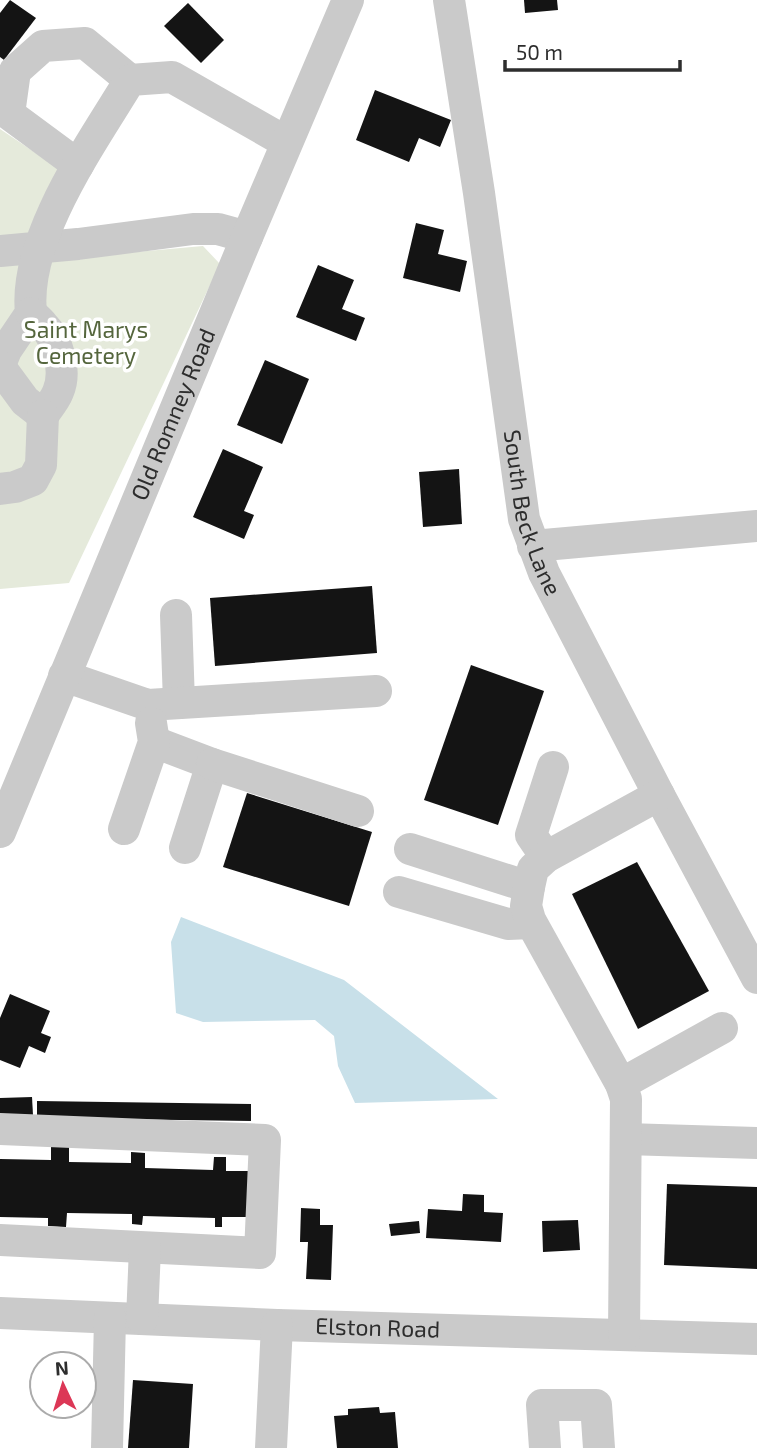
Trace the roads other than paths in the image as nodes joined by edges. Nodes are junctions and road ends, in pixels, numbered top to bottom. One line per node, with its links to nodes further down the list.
1 (348, 0): 4 (street, Old Romney Road)
2 (449, 0): 14 (street, South Beck Lane)
3 (130, 80): 4 (street); 5 (street); 5 (street)
4 (286, 142): 6 (street, Old Romney Road)
5 (78, 165): 7 (street)
6 (247, 237): 7 (street); 16 (street, Old Romney Road)
7 (38, 248): 8 (street); 9 (street)
8 (0, 251)
9 (31, 313): 10 (street); 11 (street)
10 (0, 366): 11 (street)
11 (43, 415): 12 (street)
12 (0, 489)
13 (757, 526): 14 (street)
14 (533, 546): 22 (street, South Beck Lane)
15 (176, 615): 18 (street)
16 (64, 676): 18 (street); 25 (street, Old Romney Road)
17 (376, 691): 18 (street)
18 (164, 704): 19 (street)
19 (154, 742): 20 (street); 24 (street)
20 (212, 764): 23 (street); 26 (street)
21 (553, 767): 28 (street)
22 (659, 795): 28 (street); 32 (street, South Beck Lane)
23 (358, 811)
24 (124, 829)
25 (0, 832)
26 (185, 848)
27 (410, 849): 29 (street)
28 (546, 857): 29 (street)
29 (529, 887): 31 (street)
30 (399, 892): 31 (street)
31 (531, 923): 34 (street)
32 (757, 978)
33 (722, 1028): 34 (street)
34 (621, 1084): 36 (street)
35 (0, 1129): 39 (street)
36 (626, 1139): 37 (street); 44 (street)
37 (757, 1143)
38 (0, 1240): 39 (street)
39 (145, 1248): 42 (street)
40 (0, 1313): 41 (street, Elston Road)
41 (110, 1318): 42 (street, Elston Road); 46 (street)
42 (142, 1319): 43 (street, Elston Road)
43 (277, 1325): 44 (street, Elston Road); 47 (street)
44 (624, 1335): 45 (street, Elston Road)
45 (757, 1339)
46 (107, 1448)
47 (271, 1448)
48 (545, 1448): 49 (street)
49 (599, 1448)

